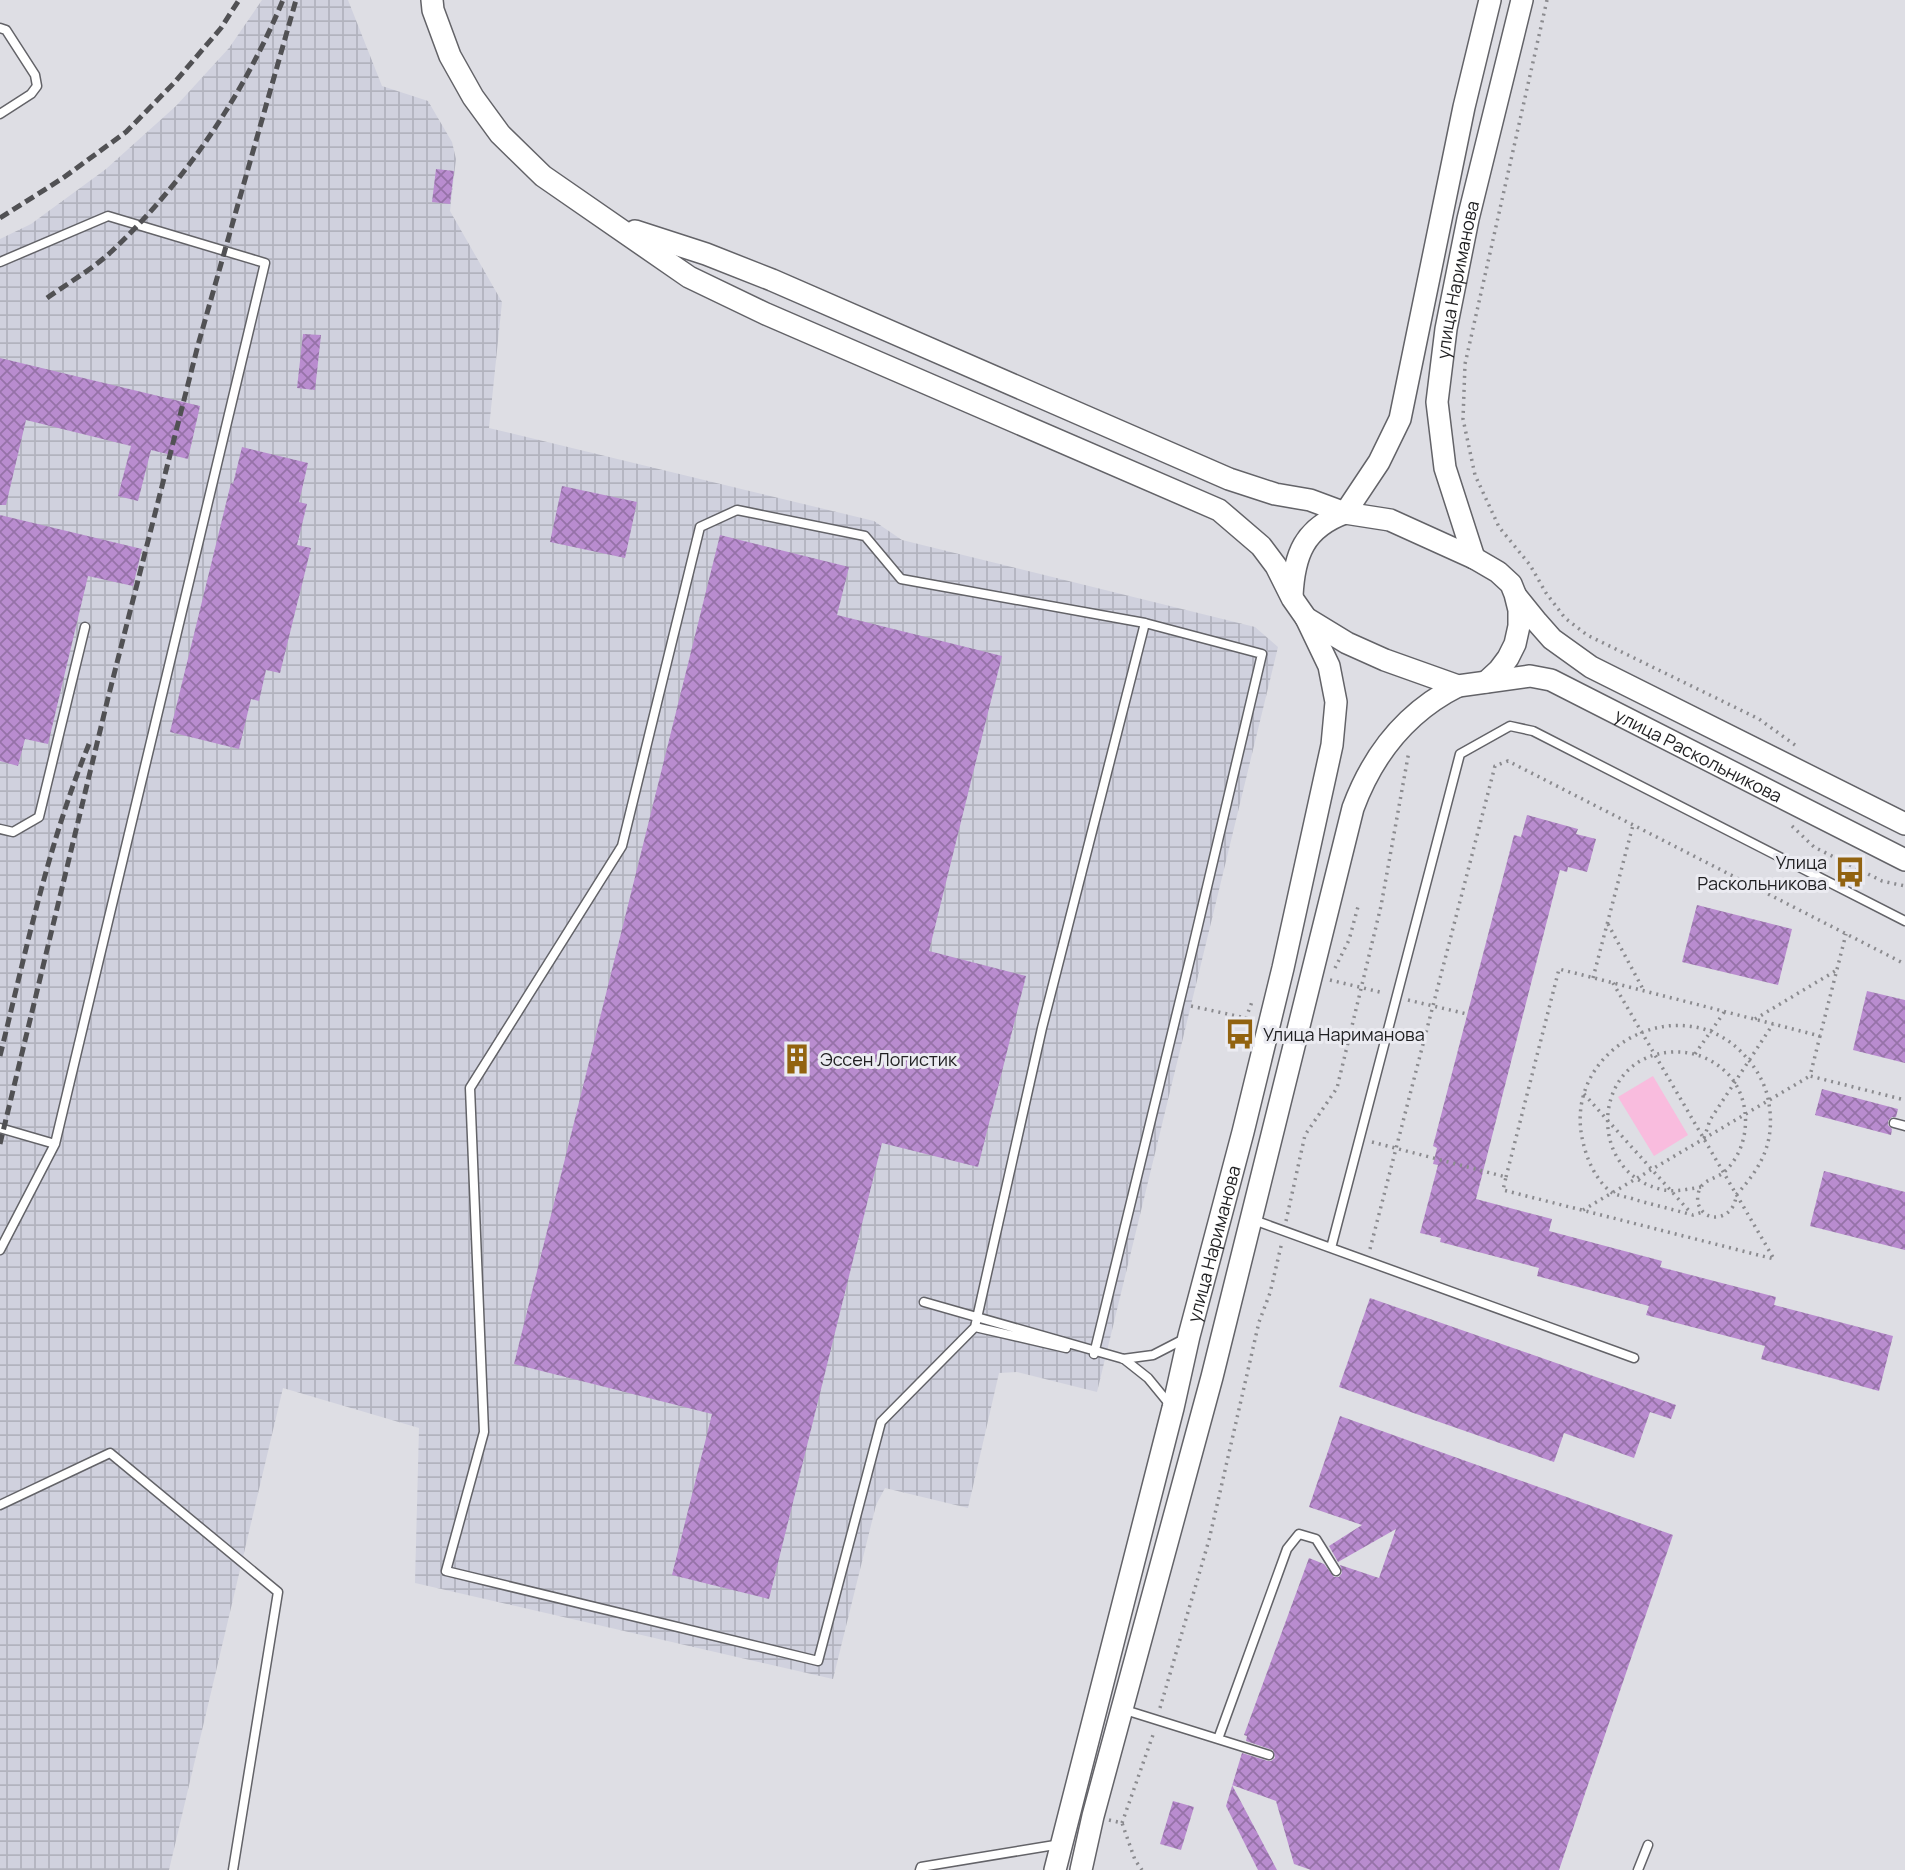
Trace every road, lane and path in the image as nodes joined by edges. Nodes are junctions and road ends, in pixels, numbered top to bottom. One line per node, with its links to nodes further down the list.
1 (432, 0): 7 (main road)
2 (1490, 0): 9 (main road, улица Нариманова)
3 (1522, 0): 10 (main road, улица Нариманова)
4 (1547, 0): 19 (path)
5 (0, 28): 6 (lane)
6 (0, 114)
7 (613, 223): 9 (main road); 12 (main road)
8 (0, 262): 59 (lane)
9 (1345, 513): 10 (main road); 12 (main road)
10 (1474, 558): 11 (main road)
11 (1515, 594): 16 (main road); 21 (main road, улица Раскольникова)
12 (1292, 598): 13 (main road)
13 (1306, 618): 17 (main road); 79 (main road, улица Нариманова)
14 (1145, 623): 78 (lane); 78 (lane); 80 (lane)
15 (85, 626): 23 (lane)
16 (1486, 682): 17 (main road); 24 (main road, улица Раскольникова)
17 (1458, 686): 72 (main road, улица Нариманова)
18 (1410, 744): 73 (path)
19 (1796, 746)
20 (1786, 821): 25 (path)
21 (1905, 824)
22 (1633, 825): 28 (path); 29 (path); 60 (path)
23 (0, 829)
24 (1905, 860)
25 (1905, 886)
26 (1359, 903): 33 (path)
27 (1905, 921): 57 (lane)
28 (1607, 922): 32 (path); 35 (path)
29 (1846, 934): 30 (path); 31 (path)
30 (1905, 964)
31 (1837, 970): 39 (path); 43 (path)
32 (1593, 978): 34 (path); 63 (path)
33 (1328, 980)
34 (1613, 983): 35 (path); 41 (path)
35 (1644, 991): 38 (path)
36 (1254, 996): 37 (path)
37 (1180, 1004)
38 (1725, 1011): 39 (path); 42 (path)
39 (1755, 1019): 40 (path)
40 (1773, 1024): 43 (path); 46 (path)
41 (1642, 1032): 42 (path); 45 (path); 49 (path)
42 (1710, 1032): 44 (path); 46 (path)
43 (1821, 1035): 47 (path)
44 (1695, 1054): 45 (path); 48 (path)
45 (1655, 1055): 53 (path); 58 (path)
46 (1749, 1061): 48 (path); 51 (path)
47 (1810, 1076): 50 (path); 51 (path)
48 (1734, 1083): 52 (path); 58 (path)
49 (1584, 1094): 53 (path); 67 (path)
50 (1905, 1100)
51 (1768, 1101): 52 (path); 68 (path)
52 (1745, 1114): 58 (path); 62 (path)
53 (1607, 1119): 61 (path); 64 (path)
54 (1894, 1123): 55 (lane)
55 (1905, 1126)
56 (0, 1128): 59 (lane)
57 (1360, 1139): 60 (path); 74 (lane)
58 (1704, 1139): 61 (path); 62 (path)
59 (55, 1144): 75 (lane)
60 (1396, 1149): 63 (path); 76 (path)
61 (1652, 1170): 64 (path); 66 (path)
62 (1724, 1172): 65 (path); 68 (path)
63 (1506, 1177): 69 (path)
64 (1637, 1178): 66 (path); 67 (path)
65 (1701, 1187): 66 (path); 70 (path)
66 (1672, 1190): 71 (path)
67 (1612, 1193): 69 (path); 71 (path)
68 (1736, 1195): 69 (path); 70 (path)
69 (1583, 1210)
70 (1703, 1212): 71 (path)
71 (1693, 1215)
72 (1251, 1219): 73 (lane); 86 (main road, улица Нариманова)
73 (1284, 1231): 74 (lane); 87 (path)
74 (1331, 1248): 76 (lane)
75 (0, 1250)
76 (1367, 1261): 81 (lane)
77 (924, 1302): 82 (lane)
78 (975, 1327): 80 (lane)
79 (1189, 1336): 82 (lane); 83 (main road, улица Нариманова)
80 (1094, 1354): 82 (lane)
81 (1634, 1358)
82 (1124, 1359): 83 (lane)
83 (1173, 1409): 92 (main road, улица Нариманова)
84 (0, 1505): 94 (lane)
85 (1336, 1571): 88 (lane)
86 (1123, 1710): 87 (lane); 97 (main road, улица Нариманова)
87 (1158, 1720): 88 (lane); 91 (path)
88 (1218, 1739): 89 (lane)
89 (1269, 1755)
90 (1106, 1820): 91 (path)
91 (1122, 1823): 98 (path)
92 (1061, 1844): 95 (lane); 96 (main road, улица Нариманова)
93 (1648, 1844): 99 (lane)
94 (233, 1870)
95 (920, 1870)
96 (1055, 1870)
97 (1081, 1870)
98 (1142, 1870)
99 (1638, 1870)

